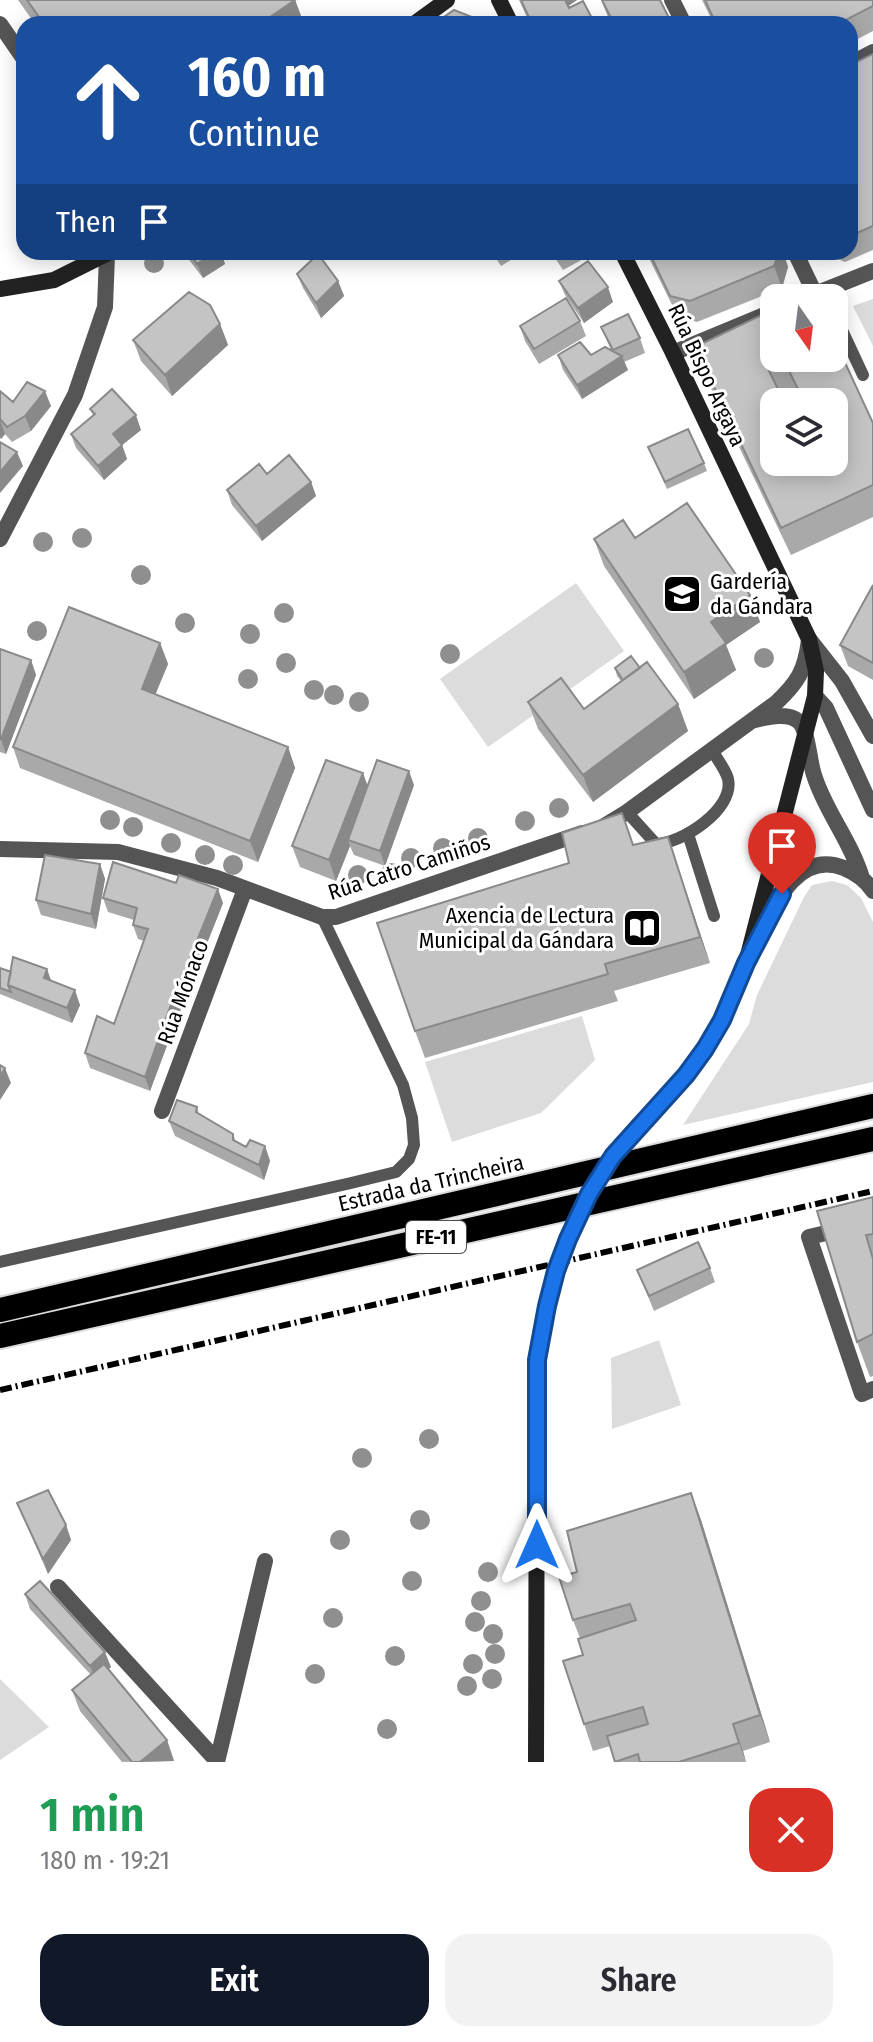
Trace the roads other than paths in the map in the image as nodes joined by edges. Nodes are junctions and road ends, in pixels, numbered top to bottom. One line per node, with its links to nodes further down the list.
1 (447, 0): 2 (street)
2 (425, 16)
3 (0, 24): 4 (street)
4 (16, 47)
5 (94, 260): 12 (street)
6 (108, 260): 17 (street)
7 (626, 260): 15 (street, Rúa Bispo Argaya)
8 (799, 260): 10 (street)
9 (873, 271): 11 (street)
10 (812, 284)
11 (843, 284)
12 (0, 289)
13 (760, 317): 15 (street)
14 (848, 343): 16 (lane)
15 (673, 353): 18 (street, Rúa Bispo Argaya)
16 (863, 375)
17 (0, 539)
18 (809, 639): 19 (street, Rúa Bispo Argaya); 20 (street, Rúa Catro Camiños); 22 (street)
19 (815, 696): 21 (street, Rúa Bispo Argaya); 24 (street)
20 (754, 720): 21 (street); 23 (street, Rúa Catro Camiños)
21 (806, 733): 28 (street); 33 (street, Rúa Bispo Argaya)
22 (873, 736)
23 (712, 750): 25 (street, Rúa Catro Camiños); 26 (lane)
24 (873, 810)
25 (627, 812): 26 (lane); 32 (street, Rúa Catro Camiños)
26 (688, 834): 31 (lane)
27 (0, 849): 29 (street, Rúa Catro Camiños)
28 (862, 878): 30 (street); 33 (street)
29 (245, 889): 32 (street, Rúa Catro Camiños); 35 (street, Rúa Mónaco)
30 (873, 891)
31 (714, 916)
32 (322, 917): 38 (lane)
33 (746, 963): 45 (street, Rúa Bispo Argaya, bridge)
34 (873, 1106): 39 (highway, Estrada da Trincheira / FE-11)
35 (162, 1111)
36 (873, 1139): 40 (highway, FE-11)
37 (873, 1222): 41 (street)
38 (0, 1262)
39 (0, 1310)
40 (0, 1336)
41 (868, 1392)
42 (265, 1561): 44 (street)
43 (58, 1587): 44 (street)
44 (217, 1761)
45 (536, 1762)

